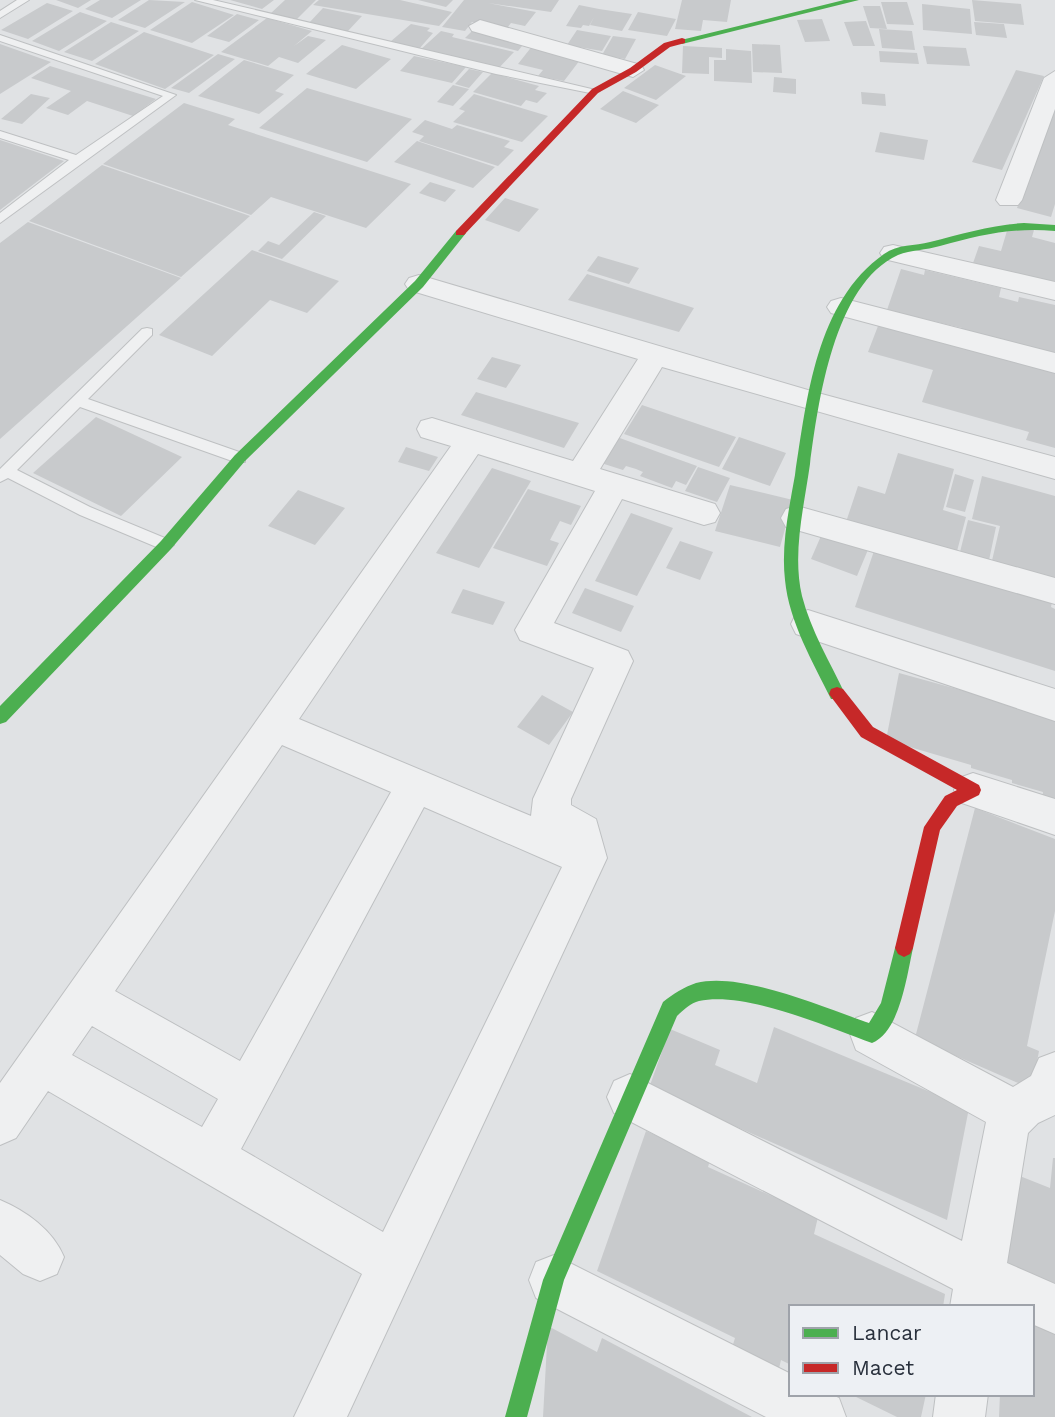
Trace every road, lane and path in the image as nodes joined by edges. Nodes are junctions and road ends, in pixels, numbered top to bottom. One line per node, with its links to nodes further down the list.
1 (24, 0): 4 (lane)
2 (200, 0): 9 (lane)
3 (855, 0): 7 (street)
4 (0, 15)
5 (480, 26): 7 (street)
6 (0, 38): 11 (lane)
7 (632, 70): 9 (street)
8 (1055, 78): 12 (street)
9 (595, 91): 16 (street)
10 (0, 134): 11 (lane)
11 (78, 159): 13 (lane)
12 (1009, 200)
13 (0, 219)
14 (1055, 228): 15 (street)
15 (893, 253): 17 (street); 18 (street)
16 (419, 284): 20 (street); 26 (street)
17 (1055, 290)
18 (841, 307): 21 (street); 23 (street)
19 (146, 332): 22 (lane)
20 (654, 355): 23 (street); 29 (street)
21 (1055, 363)
22 (77, 401): 26 (lane); 28 (lane)
23 (814, 402): 27 (street); 31 (street)
24 (432, 429): 25 (street)
25 (471, 441): 29 (street); 37 (street)
26 (240, 458): 32 (street)
27 (1055, 468)
28 (3, 474): 32 (lane)
29 (598, 480): 30 (street); 41 (street)
30 (704, 513)
31 (797, 518): 33 (street); 34 (street)
32 (166, 545): 36 (street)
33 (1055, 591)
34 (808, 624): 35 (street); 39 (street)
35 (1055, 705)
36 (0, 717)
37 (275, 725): 38 (street); 42 (street)
38 (415, 785): 41 (street); 46 (street)
39 (973, 790): 40 (street); 43 (street)
40 (1055, 817)
41 (587, 858): 53 (street)
42 (85, 998): 44 (street); 46 (street)
43 (872, 1034): 47 (street); 48 (street)
44 (41, 1062): 49 (street); 50 (street)
45 (1055, 1074): 48 (street)
46 (248, 1091): 50 (street)
47 (630, 1097): 54 (street); 55 (street)
48 (1014, 1113): 55 (street)
49 (0, 1122)
50 (211, 1158): 53 (street)
51 (0, 1224): 52 (street)
52 (40, 1257)
53 (393, 1265): 58 (street)
54 (554, 1280): 59 (street); 60 (street)
55 (977, 1292): 56 (street)
56 (1055, 1309)
57 (962, 1396): 61 (street)
58 (320, 1417)
59 (516, 1417)
60 (820, 1417)
61 (959, 1417)

